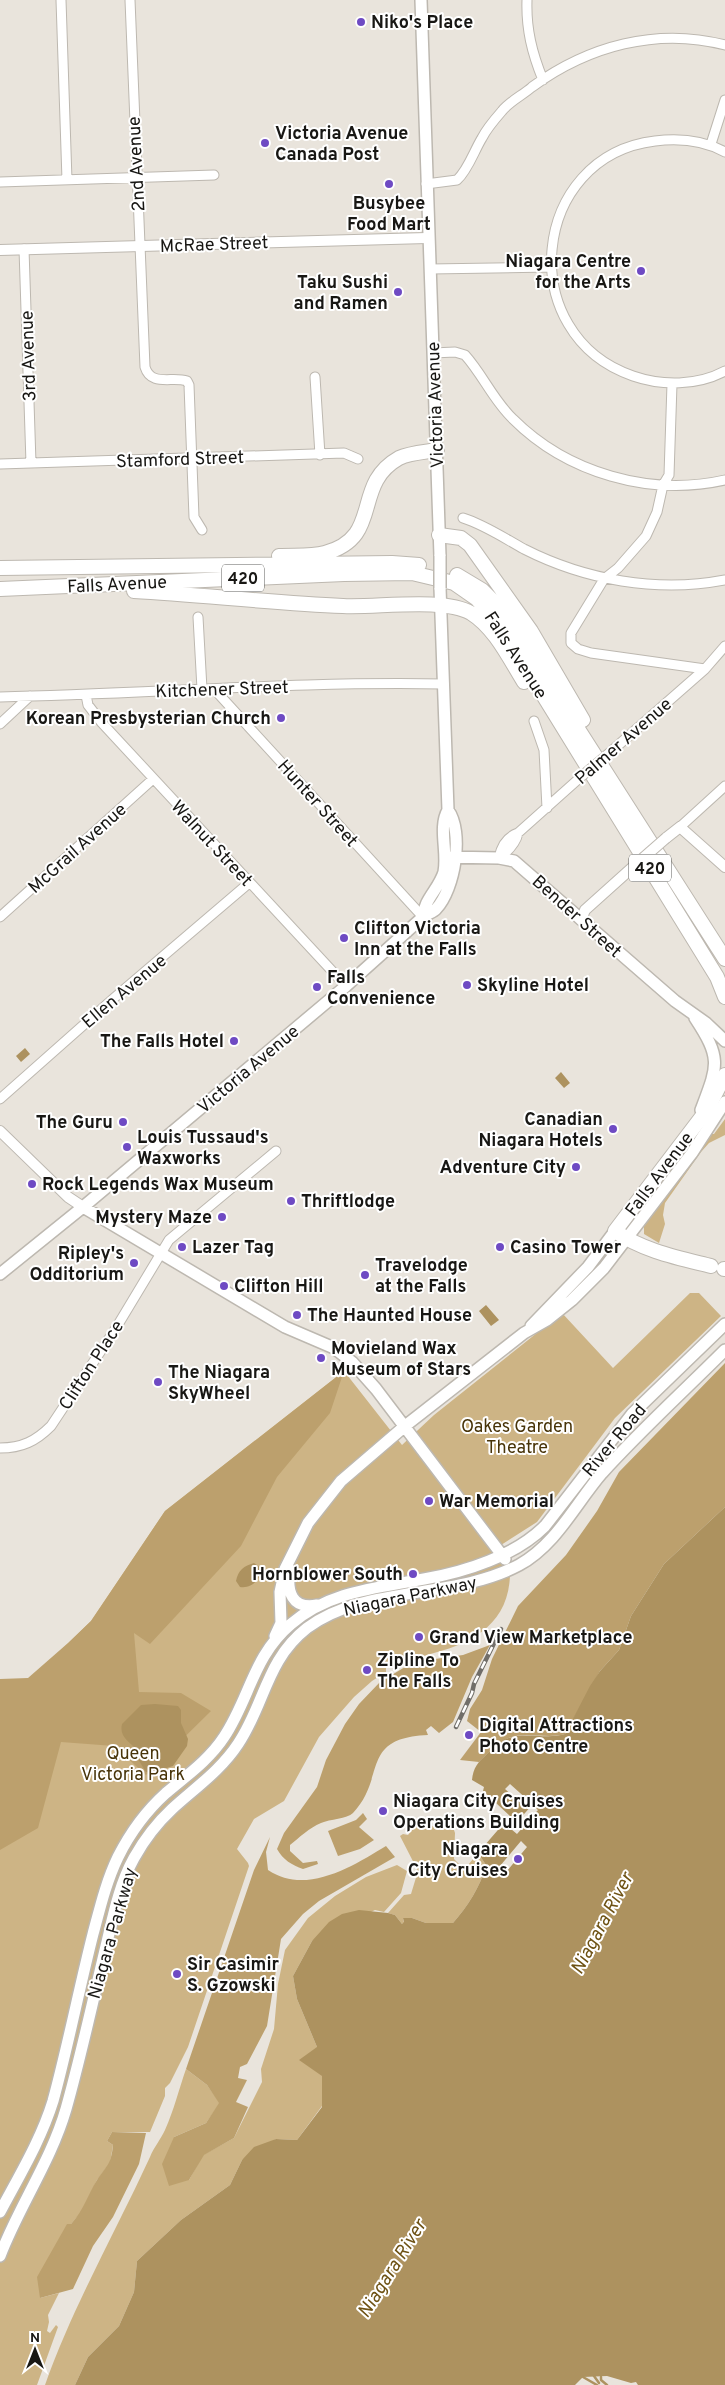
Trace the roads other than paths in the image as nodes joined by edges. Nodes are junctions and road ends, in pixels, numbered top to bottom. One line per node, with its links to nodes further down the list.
1 (61, 0): 12 (street)
2 (130, 0): 11 (street, 2nd Avenue)
3 (421, 0): 14 (main road, Victoria Avenue)
4 (527, 0): 6 (street)
5 (725, 45): 6 (street)
6 (543, 80): 14 (street)
7 (725, 100): 8 (street)
8 (711, 144): 9 (street); 19 (street)
9 (725, 152)
10 (214, 175): 11 (street)
11 (136, 178): 12 (street); 16 (street, 2nd Avenue)
12 (67, 180): 13 (street)
13 (0, 182)
14 (426, 184): 15 (main road, Victoria Avenue)
15 (427, 238): 16 (street, McRae Street); 20 (main road, Victoria Avenue)
16 (141, 246): 17 (street, McRae Street); 27 (street, 2nd Avenue)
17 (24, 249): 18 (street, McRae Street); 29 (street, 3rd Avenue)
18 (0, 250)
19 (550, 267): 20 (street); 24 (street)
20 (430, 269): 21 (main road, Victoria Avenue)
21 (433, 353): 25 (main road, Victoria Avenue); 32 (street)
22 (725, 371): 24 (street)
23 (315, 377): 26 (street)
24 (672, 384): 32 (street)
25 (436, 450): 35 (main road, Victoria Avenue); 36 (highway)
26 (320, 455): 27 (street, Stamford Street); 28 (street, Stamford Street)
27 (193, 459): 29 (street, Stamford Street); 34 (street, 2nd Avenue)
28 (358, 459)
29 (31, 463): 30 (street, Stamford Street)
30 (0, 464)
31 (725, 480): 32 (street)
32 (663, 486): 38 (street)
33 (463, 518): 38 (street)
34 (202, 530)
35 (438, 535): 42 (main road, Victoria Avenue, bridge); 54 (highway)
36 (174, 567): 37 (highway, Falls Avenue / 420); 54 (highway, Falls Avenue / 420)
37 (0, 568)
38 (604, 579): 39 (street); 45 (street)
39 (725, 580)
40 (74, 587): 41 (highway, Falls Avenue / 420); 42 (highway); 54 (highway, Falls Avenue / 420)
41 (0, 589)
42 (441, 606): 46 (main road, Victoria Avenue); 54 (highway)
43 (198, 617): 47 (street)
44 (725, 646): 45 (street, Palmer Avenue)
45 (705, 669): 54 (street, Palmer Avenue)
46 (444, 684): 48 (street, Kitchener Street); 59 (main road, Victoria Avenue)
47 (202, 688): 48 (street, Kitchener Street); 49 (street, Kitchener Street)
48 (214, 689): 64 (street, Hunter Street)
49 (86, 695): 50 (street, Kitchener Street); 55 (street, Walnut Street)
50 (30, 696): 51 (street, Kitchener Street); 53 (street)
51 (0, 697)
52 (534, 721): 57 (street)
53 (0, 724)
54 (594, 756): 57 (street, Palmer Avenue, bridge); 66 (highway, Falls Avenue / 420); 69 (highway, Falls Avenue / 420)
55 (153, 779): 62 (street, Walnut Street); 63 (street, McGrail Avenue)
56 (725, 786): 58 (street)
57 (547, 808): 60 (street, Palmer Avenue)
58 (680, 827): 61 (street); 65 (street, bridge)
59 (450, 857): 60 (main road, Bender Street); 64 (main road, Victoria Avenue)
60 (499, 858): 65 (main road, Bender Street)
61 (725, 867)
62 (249, 883): 68 (street, Walnut Street); 73 (street, Ellen Avenue)
63 (0, 917)
64 (423, 917): 68 (main road, Victoria Avenue)
65 (581, 920): 70 (main road, Bender Street)
66 (721, 954): 67 (main road, Falls Avenue)
67 (725, 966)
68 (346, 986): 78 (main road, Victoria Avenue)
69 (725, 997)
70 (692, 1015): 71 (main road, Bender Street); 75 (main road, Bender Street)
71 (725, 1041)
72 (725, 1075): 75 (highway, Falls Avenue)
73 (0, 1099)
74 (725, 1102): 79 (main road, Falls Avenue)
75 (694, 1128): 79 (highway, Falls Avenue)
76 (0, 1131): 78 (street)
77 (276, 1151): 80 (street, Clifton Place)
78 (83, 1207): 80 (main road); 82 (main road, Victoria Avenue)
79 (620, 1235): 81 (highway); 85 (main road, Falls Avenue)
80 (159, 1254): 85 (main road); 86 (street, Clifton Place)
81 (720, 1268)
82 (0, 1274)
83 (725, 1324): 88 (main road, River Road)
84 (725, 1350): 89 (main road, River Road)
85 (405, 1426): 87 (main road, Falls Avenue); 88 (main road)
86 (0, 1448)
87 (295, 1549): 90 (main road, Falls Avenue); 91 (main road, Falls Avenue)
88 (503, 1554): 89 (main road); 90 (main road, Niagara Parkway)
89 (510, 1569): 93 (main road, Niagara Parkway)
90 (321, 1605): 91 (main road, Niagara Parkway)
91 (264, 1655): 92 (main road, Niagara Parkway)
92 (0, 2212)
93 (0, 2256)

